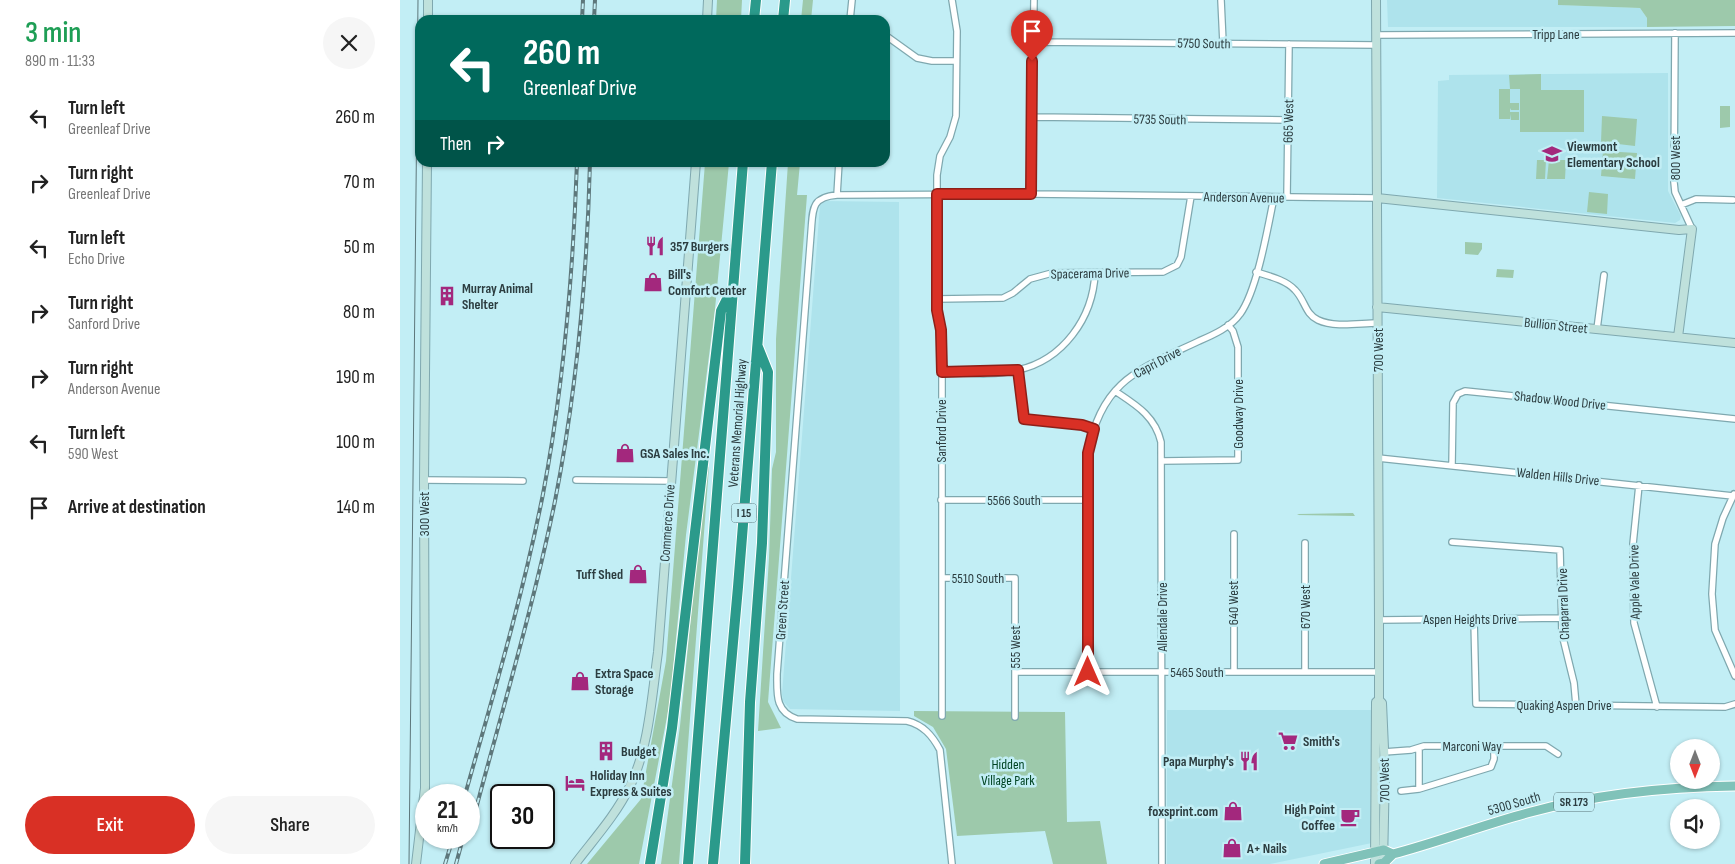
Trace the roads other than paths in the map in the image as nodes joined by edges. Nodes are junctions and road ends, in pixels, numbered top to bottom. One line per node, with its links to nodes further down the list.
1 (428, 0): 10 (street)
2 (708, 0): 11 (street)
3 (756, 0): 12 (highway)
4 (785, 0): 13 (highway)
5 (852, 0): 14 (street)
6 (952, 0): 23 (street, Sanford Drive)
7 (1034, 0): 19 (street)
8 (1221, 0): 20 (street)
9 (1376, 0): 17 (street, 700 West)
10 (428, 15)
11 (707, 15)
12 (754, 15)
13 (784, 15)
14 (850, 15)
15 (1675, 34): 16 (street, Tripp Lane); 17 (street, Tripp Lane); 39 (street, 800 West)
16 (1735, 34)
17 (1376, 35): 22 (street, 700 West)
18 (890, 39): 23 (street)
19 (1032, 42): 20 (street, 5750 South); 24 (street)
20 (1223, 43): 21 (street, 5750 South)
21 (1289, 44): 22 (street, 5750 South); 25 (street, 665 West)
22 (1376, 45): 37 (street, 700 West)
23 (956, 61): 31 (street, Sanford Drive)
24 (1032, 117): 25 (street, 5735 South); 32 (street)
25 (1288, 120): 36 (street, 665 West)
26 (427, 167): 62 (street, 300 West)
27 (696, 167): 65 (street, Commerce Drive)
28 (743, 167): 45 (highway, Veterans Memorial Highway / I 15)
29 (772, 167): 53 (highway, Veterans Memorial Highway / I 15)
30 (839, 167): 33 (street)
31 (937, 194): 32 (street, Anderson Avenue); 33 (street, Anderson Avenue); 46 (street, Sanford Drive)
32 (1031, 194): 34 (street, Anderson Avenue)
33 (837, 195): 40 (street, Anderson Avenue)
34 (1190, 196): 35 (street, Anderson Avenue); 43 (street, Spacerama Drive)
35 (1274, 197): 36 (street, Anderson Avenue); 42 (street, Capri Drive)
36 (1287, 197): 37 (street, Anderson Avenue)
37 (1377, 198): 41 (street, Anderson Avenue); 47 (street, 700 West)
38 (1733, 200): 39 (street)
39 (1681, 205): 41 (street, 800 West)
40 (812, 221): 105 (street, Green Street)
41 (1692, 229): 51 (street)
42 (1256, 272): 48 (street); 49 (street, Capri Drive)
43 (1095, 273): 46 (street, Spacerama Drive); 54 (street)
44 (1604, 275): 50 (street)
45 (732, 288): 101 (highway); 102 (highway, Veterans Memorial Highway / I 15)
46 (937, 299): 55 (street, Sanford Drive)
47 (1377, 308): 48 (street, 700 West); 50 (street, Bullion Street)
48 (1377, 323): 59 (street, 700 West)
49 (1228, 325): 56 (street, Capri Drive); 60 (street, Goodway Drive)
50 (1597, 329): 51 (street, Bullion Street)
51 (1678, 338): 52 (street, Bullion Street)
52 (1735, 343)
53 (757, 344): 103 (highway, Veterans Memorial Highway / I 15); 104 (highway)
54 (1018, 370): 55 (street); 58 (street)
55 (942, 372): 68 (street, Sanford Drive)
56 (1115, 391): 58 (street, Capri Drive); 60 (street, Allendale Drive)
57 (1735, 419): 61 (street, Shadow Wood Drive)
58 (1094, 429): 69 (street, Capri Drive)
59 (1378, 458): 61 (street, Walden Hills Drive); 77 (street, 700 West)
60 (1162, 461): 80 (street, Allendale Drive)
61 (1452, 465): 66 (street, Walden Hills Drive)
62 (424, 480): 64 (street); 99 (street, 300 West)
63 (576, 480): 65 (street)
64 (522, 481)
65 (671, 481): 100 (street, Commerce Drive)
66 (1639, 485): 67 (street, Walden Hills Drive); 88 (street, Apple Vale Drive)
67 (1734, 494): 84 (street)
68 (941, 500): 69 (street, 5566 South); 73 (street, Sanford Drive)
69 (1087, 500): 79 (street, Capri Drive)
70 (1234, 534): 81 (street, 640 West)
71 (1305, 542): 82 (street, 670 West)
72 (1452, 542): 75 (street, Chaparral Drive)
73 (942, 578): 74 (street, 5510 South); 89 (street, Sanford Drive)
74 (1015, 578): 78 (street, 555 West)
75 (1561, 618): 76 (street, Aspen Heights Drive); 87 (street, Chaparral Drive)
76 (1474, 619): 77 (street, Aspen Heights Drive); 87 (street, Quaking Aspen Drive)
77 (1379, 620): 83 (street, 700 West)
78 (1015, 672): 79 (street, 5465 South); 90 (street, 555 West)
79 (1088, 672): 80 (street, 5465 South)
80 (1162, 672): 81 (street, 5465 South); 106 (street, Allendale Drive)
81 (1234, 672): 82 (street, 5465 South)
82 (1305, 672): 83 (street, 5465 South)
83 (1378, 672): 85 (street, 700 West)
84 (1735, 676)
85 (1379, 700): 93 (street, 700 West); 98 (street, 700 West)
86 (1735, 704): 88 (street, Quaking Aspen Drive)
87 (1576, 705): 88 (street, Quaking Aspen Drive)
88 (1657, 707)
89 (942, 716)
90 (1015, 717)
91 (1494, 746): 92 (street, Marconi Way); 94 (street, Marconi Way); 96 (street)
92 (1419, 748): 93 (street, Marconi Way); 96 (street)
93 (1384, 752): 98 (street, 700 West)
94 (1558, 754)
95 (1735, 786): 98 (main road, 5300 South / SR 173)
96 (1419, 789): 97 (street)
97 (1401, 791)
98 (1384, 852): 107 (main road, 5300 South / SR 173); 108 (main road, 5300 South / SR 173); 108 (street)
99 (416, 864)
100 (575, 864)
101 (650, 864)
102 (688, 864)
103 (713, 864)
104 (745, 864)
105 (952, 864)
106 (1162, 864)
107 (1324, 864)
108 (1380, 864)

